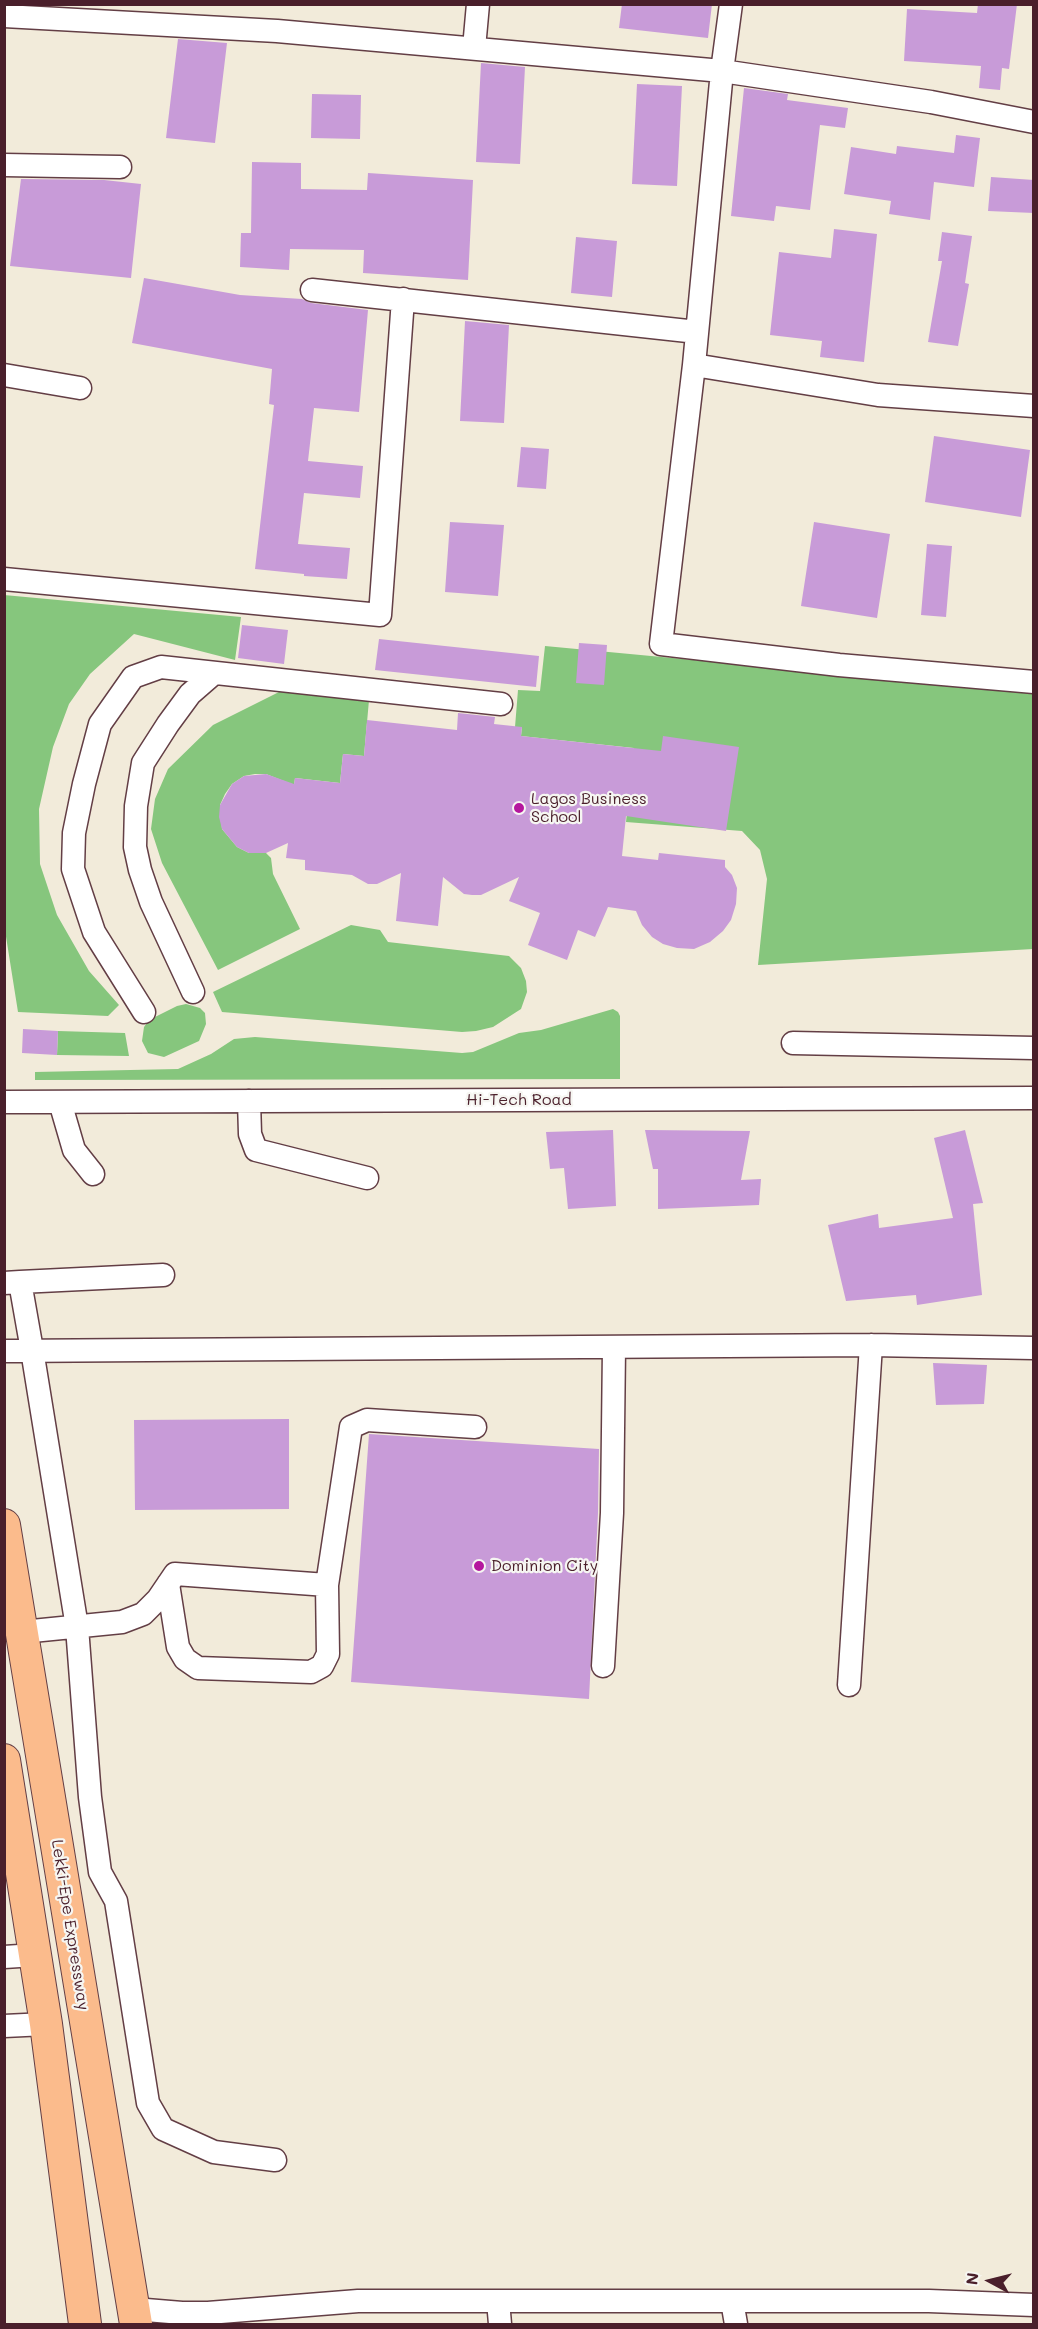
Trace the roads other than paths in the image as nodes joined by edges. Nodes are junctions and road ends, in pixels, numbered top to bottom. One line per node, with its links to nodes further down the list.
1 (478, 4): 4 (street)
2 (731, 4): 5 (street)
3 (4, 16): 4 (street)
4 (474, 48): 5 (street)
5 (722, 71): 6 (street); 11 (street)
6 (1034, 122)
7 (4, 165): 8 (street)
8 (120, 167)
9 (312, 290): 10 (street)
10 (403, 298): 11 (street); 16 (street)
11 (697, 332): 12 (street)
12 (694, 365): 15 (street); 18 (street)
13 (4, 375): 14 (street)
14 (80, 388)
15 (1034, 406)
16 (4, 579)
17 (213, 674): 19 (street); 20 (street); 21 (street)
18 (1034, 682)
19 (501, 704)
20 (193, 992)
21 (144, 1012)
22 (793, 1042): 23 (street)
23 (1034, 1048)
24 (1034, 1098): 25 (street, Hi-Tech Road)
25 (249, 1101): 27 (street, Hi-Tech Road); 29 (street)
26 (4, 1102): 27 (street, Hi-Tech Road)
27 (60, 1102): 28 (street)
28 (93, 1174)
29 (367, 1178)
30 (163, 1275): 31 (street)
31 (12, 1283): 35 (street)
32 (871, 1345): 33 (street); 34 (street); 44 (street)
33 (614, 1348): 35 (street); 43 (street)
34 (1034, 1348)
35 (33, 1350): 36 (street); 41 (street)
36 (4, 1351)
37 (475, 1427): 40 (street)
38 (4, 1525): 42 (highway, Lekki-Epe Expressway)
39 (168, 1584): 40 (street); 40 (street); 41 (street)
40 (327, 1585)
41 (77, 1627): 42 (street); 51 (street)
42 (22, 1632): 56 (highway, Lekki-Epe Expressway)
43 (603, 1666)
44 (849, 1685)
45 (4, 1760): 46 (highway)
46 (8, 1796): 47 (highway)
47 (35, 1955): 48 (street); 49 (highway)
48 (4, 1956)
49 (46, 2024): 50 (street); 57 (highway)
50 (4, 2026)
51 (275, 2160)
52 (498, 2301): 53 (street); 56 (street); 58 (street)
53 (732, 2301): 55 (street); 59 (street)
54 (1034, 2305): 55 (street)
55 (997, 2314)
56 (135, 2317)
57 (85, 2325)
58 (500, 2325)
59 (736, 2325)

